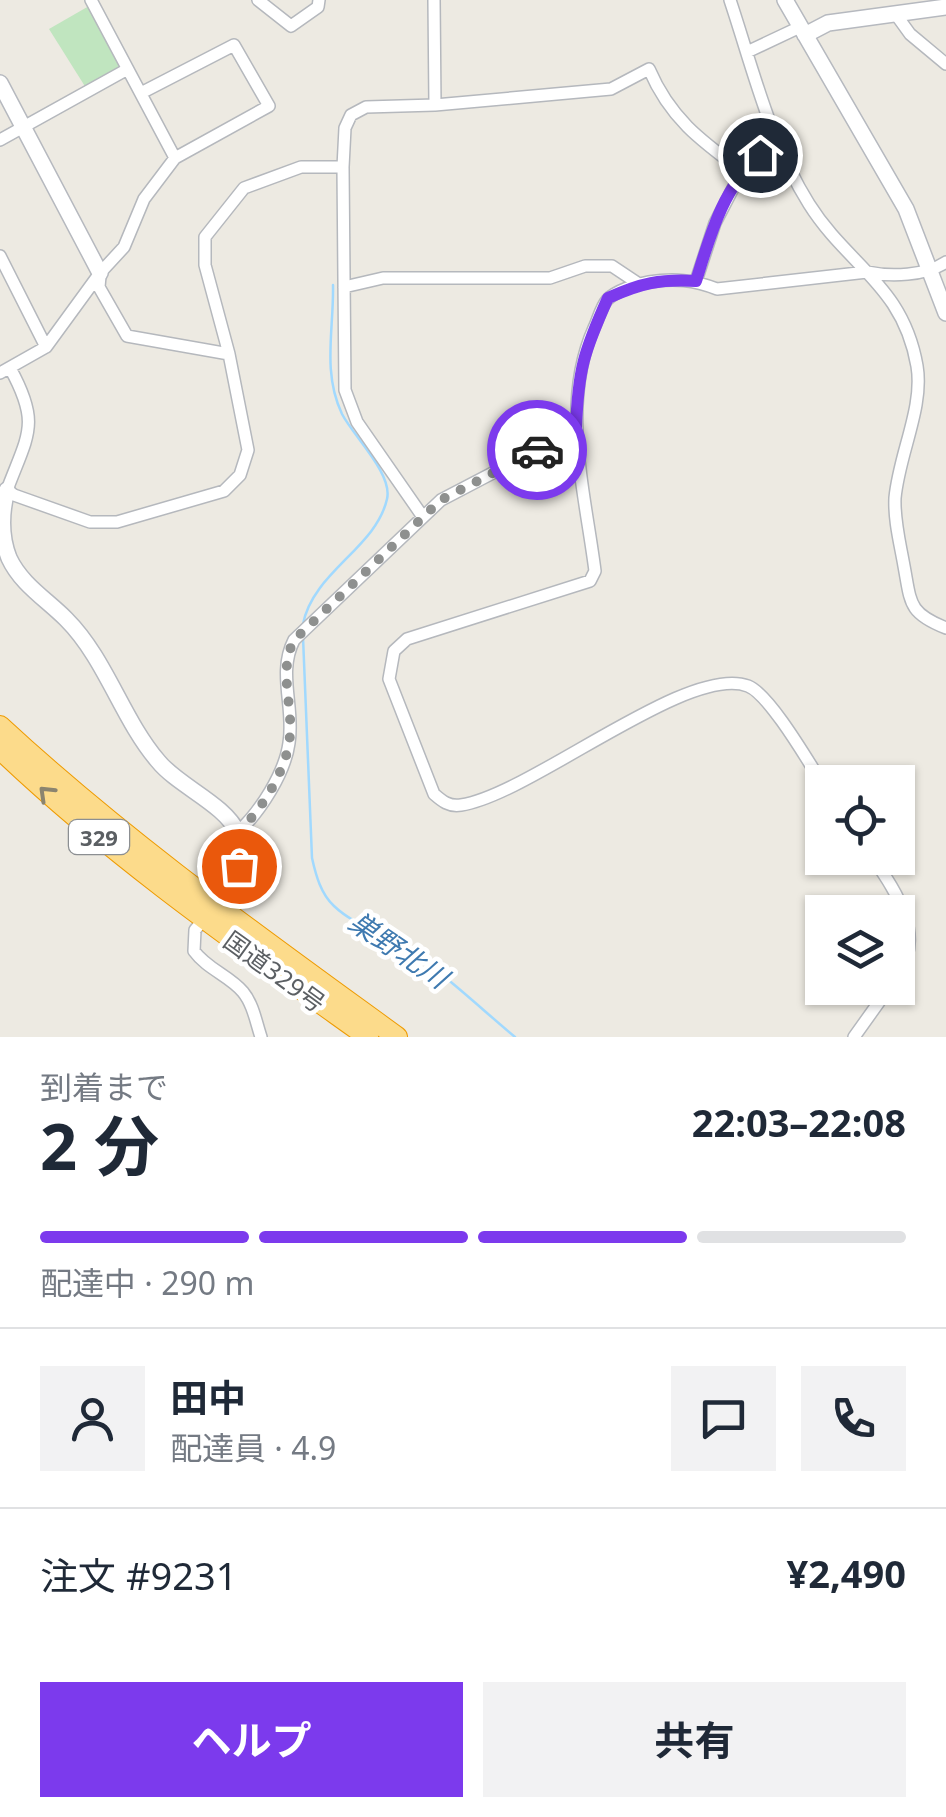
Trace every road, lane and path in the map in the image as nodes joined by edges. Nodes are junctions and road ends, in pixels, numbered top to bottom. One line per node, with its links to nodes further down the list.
1 (90, 0): 13 (street)
2 (258, 0): 3 (street)
3 (319, 0)
4 (434, 0): 16 (street)
5 (730, 0): 11 (street)
6 (784, 0): 10 (street)
7 (938, 0): 8 (street)
8 (946, 8): 9 (street)
9 (897, 16): 10 (street); 12 (street)
10 (802, 31): 11 (street); 24 (street)
11 (747, 52): 19 (street)
12 (946, 64)
13 (126, 70): 15 (street); 17 (street)
14 (0, 82): 17 (street)
15 (141, 93): 20 (street); 20 (street)
16 (436, 105): 21 (street); 22 (street)
17 (24, 128): 18 (street); 26 (street)
18 (0, 140)
19 (777, 140): 22 (street); 25 (street)
20 (174, 158): 26 (street)
21 (343, 168): 29 (street); 32 (street)
22 (742, 170): 27 (street)
23 (0, 256): 31 (street)
24 (939, 266): 25 (street); 30 (street)
25 (867, 272): 27 (street); 37 (street)
26 (100, 273): 31 (street); 32 (street)
27 (696, 281): 28 (street)
28 (639, 284): 29 (street); 34 (street)
29 (344, 287): 36 (street)
30 (946, 313)
31 (46, 347): 33 (street)
32 (229, 354): 35 (street)
33 (5, 371): 35 (street)
34 (576, 429): 36 (street); 40 (street)
35 (7, 490): 41 (street)
36 (423, 517): 41 (street)
37 (946, 628)
38 (0, 726): 42 (highway, 国道329号 / 329)
39 (0, 749): 42 (highway, 国道329号 / 329, one-way to 39)
40 (809, 765)
41 (238, 832): 42 (street)
42 (209, 912): 44 (street); 45 (highway, 国道329号 / 329); 46 (highway, 国道329号 / 329)
43 (877, 1005): 47 (street)
44 (258, 1034)
45 (368, 1037)
46 (398, 1037)
47 (854, 1037)

